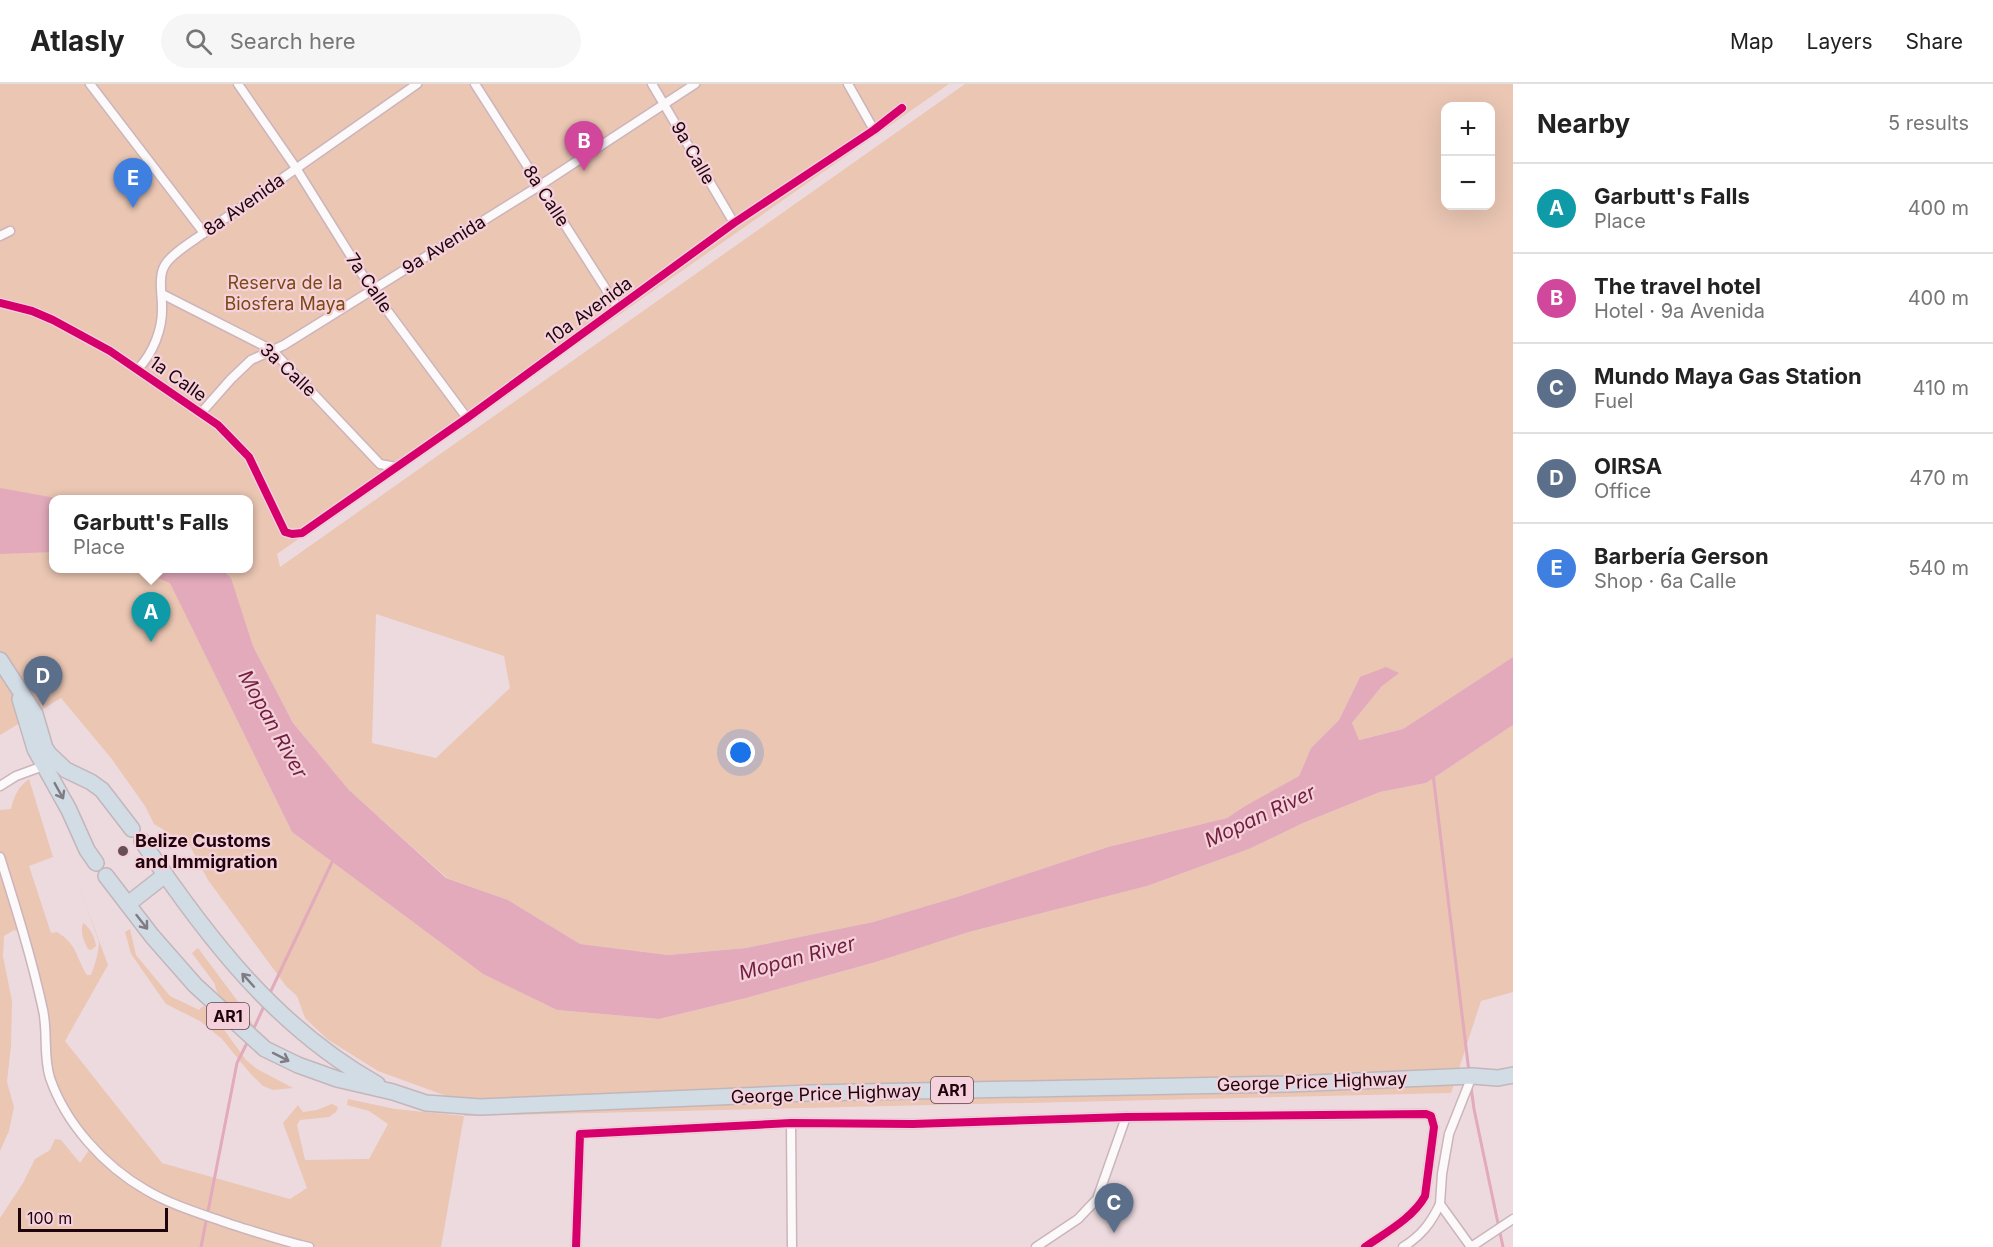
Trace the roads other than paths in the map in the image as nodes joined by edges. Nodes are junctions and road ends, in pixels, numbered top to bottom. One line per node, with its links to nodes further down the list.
1 (90, 84): 15 (street)
2 (238, 84): 11 (street, 7a Calle)
3 (417, 84): 11 (street, 8a Avenida)
4 (475, 84): 12 (street, 8a Calle)
5 (652, 84): 8 (street, 9a Calle)
6 (694, 84): 8 (street, 9a Avenida)
7 (848, 84): 10 (street)
8 (665, 104): 12 (street, 9a Avenida); 13 (street, 9a Calle)
9 (902, 108): 10 (street, 10a Avenida)
10 (874, 130): 13 (street, 10a Avenida)
11 (296, 168): 15 (street, 8a Avenida); 17 (street, 7a Calle)
12 (539, 186): 17 (street, 9a Avenida); 20 (street, 8a Calle)
13 (734, 223): 20 (street, 10a Avenida)
14 (10, 231): 16 (street)
15 (204, 232): 18 (street, 8a Avenida)
16 (0, 236)
17 (372, 290): 21 (street, 9a Avenida); 24 (street, 7a Calle)
18 (162, 294): 21 (street, 3a Calle); 22 (street, 8a Avenida)
19 (0, 303): 22 (street, 1a Calle)
20 (618, 308): 24 (street, 10a Avenida)
21 (272, 350): 23 (street, 9a Avenida); 25 (street, 3a Calle)
22 (138, 369): 23 (street, 1a Calle)
23 (201, 413): 26 (street, 1a Calle)
24 (467, 418): 25 (street, 10a Avenida)
25 (396, 467): 26 (street, 10a Avenida)
26 (292, 534)
27 (0, 660): 28 (highway, George Price Highway / AR1)
28 (49, 763): 29 (street); 31 (highway, George Price Highway / AR1, one-way to 31); 32 (highway, George Price Highway / AR1)
29 (0, 786)
30 (0, 857): 42 (street)
31 (96, 863)
32 (165, 875): 34 (highway); 37 (highway, George Price Highway / AR1, one-way to 32)
33 (106, 876): 34 (highway, George Price Highway / AR1)
34 (128, 904): 37 (highway, George Price Highway / AR1, one-way to 37)
35 (1472, 1076): 36 (highway, George Price Highway / AR1); 37 (highway, George Price Highway / AR1); 40 (street)
36 (1513, 1076)
37 (393, 1092)
38 (1126, 1117): 39 (street); 45 (street); 46 (street)
39 (791, 1123): 43 (street); 44 (street)
40 (1440, 1204): 47 (street); 48 (street)
41 (1513, 1219): 48 (street)
42 (309, 1247)
43 (576, 1247)
44 (792, 1247)
45 (1036, 1247)
46 (1365, 1247)
47 (1403, 1247)
48 (1471, 1247)

